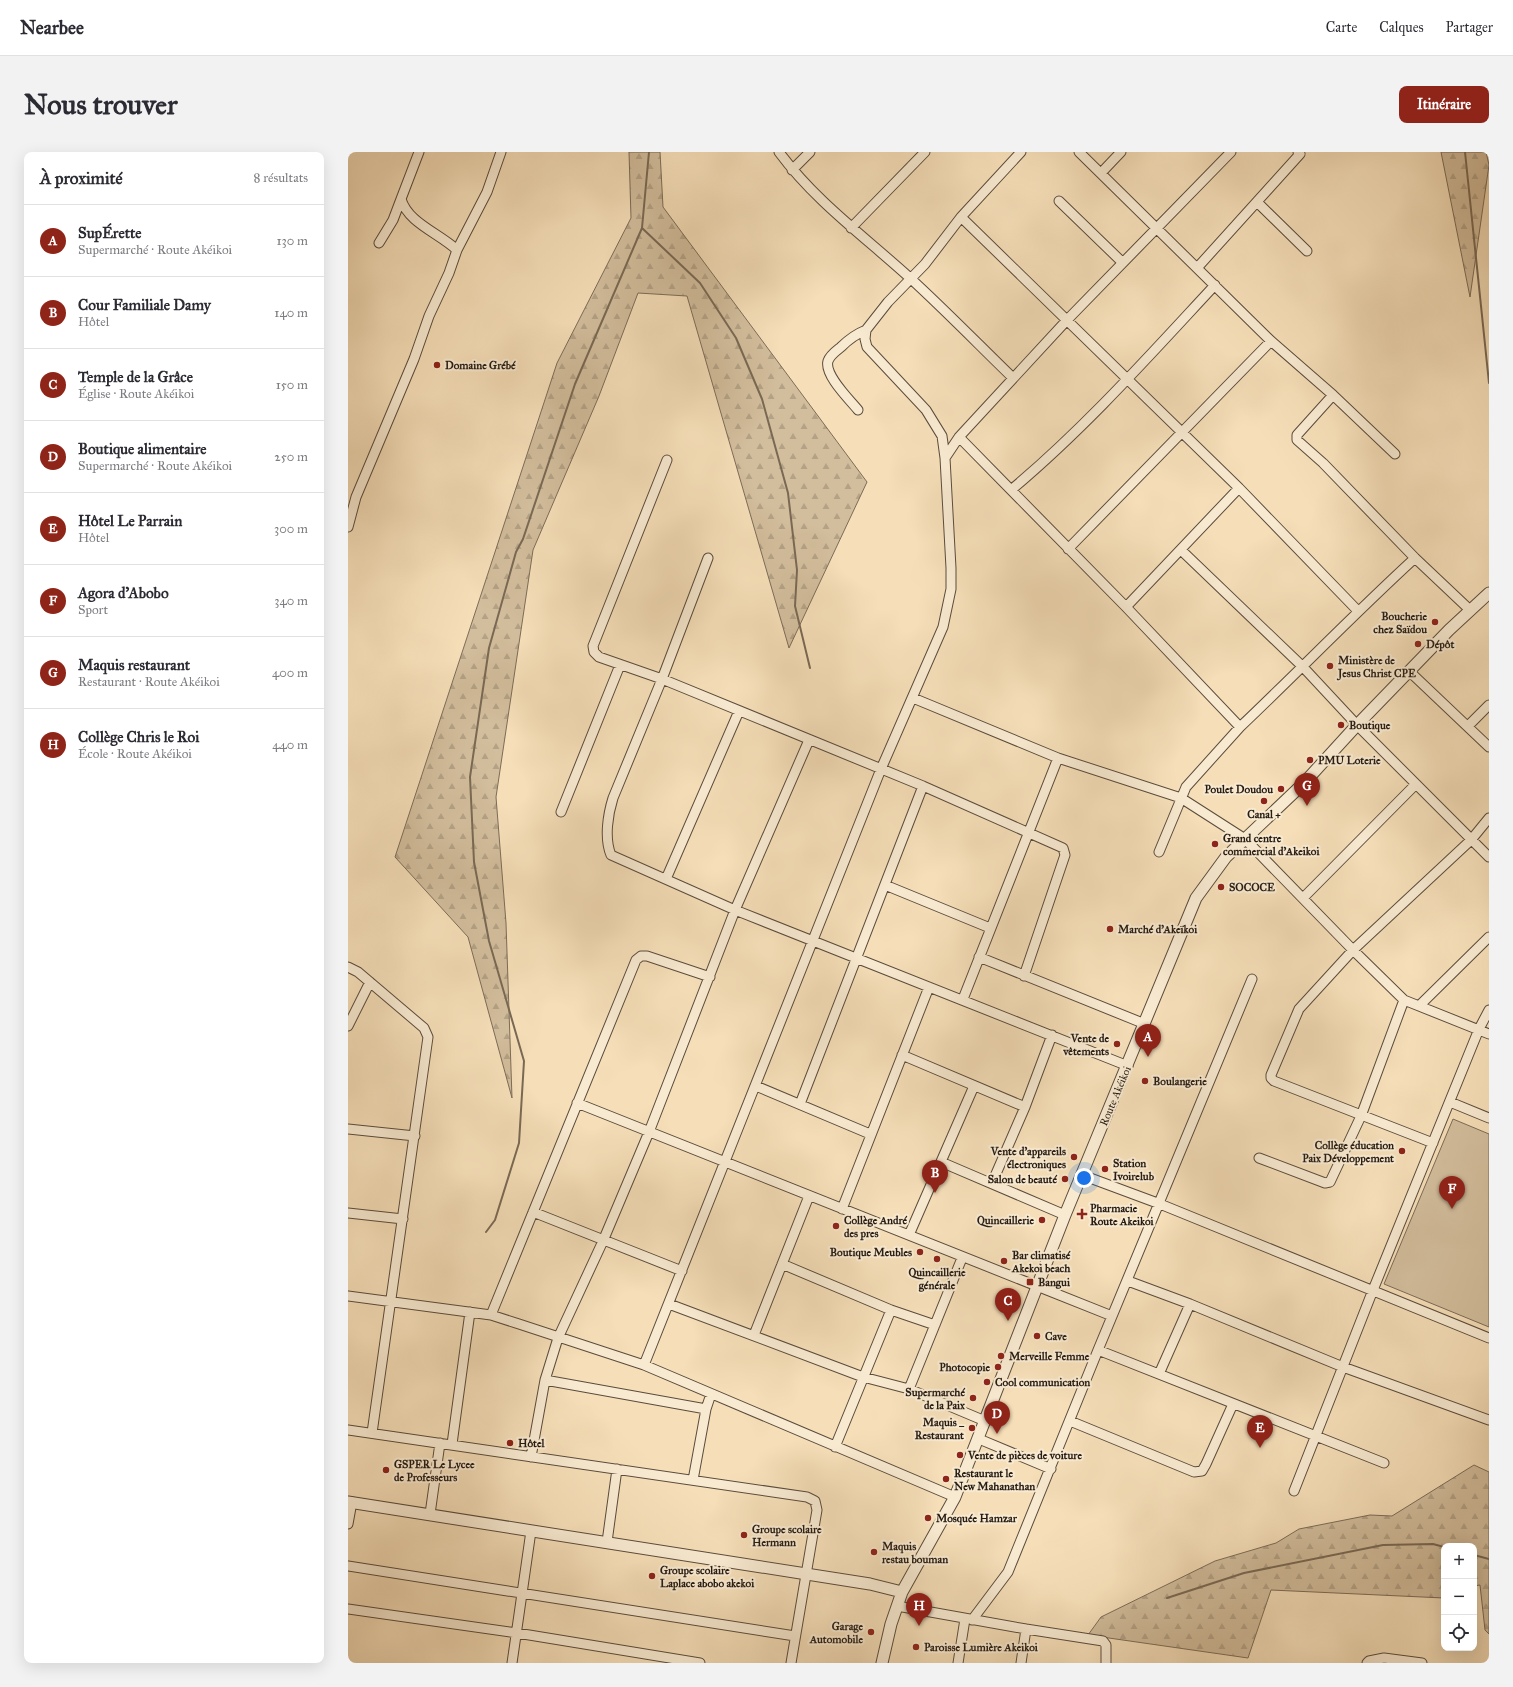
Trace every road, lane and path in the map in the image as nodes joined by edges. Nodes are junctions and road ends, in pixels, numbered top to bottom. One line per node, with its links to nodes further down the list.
1 (419, 152): 13 (street)
2 (502, 152): 20 (street)
3 (779, 152): 11 (street)
4 (810, 152): 11 (street)
5 (925, 152): 18 (street)
6 (1021, 152): 16 (street)
7 (1079, 152): 12 (street)
8 (1121, 152): 12 (street)
9 (1231, 152): 17 (street)
10 (1298, 152): 15 (street)
11 (792, 170): 18 (street)
12 (1100, 173): 17 (street)
13 (401, 199): 19 (street); 20 (street)
14 (1058, 201): 22 (street)
15 (1257, 202): 21 (street); 23 (street)
16 (961, 217): 24 (street); 26 (street)
17 (1156, 227): 22 (street); 23 (street)
18 (851, 228): 24 (street)
19 (379, 244)
20 (456, 250): 40 (street)
21 (1307, 251)
22 (1122, 262): 26 (street)
23 (1197, 268): 25 (street)
24 (910, 278): 27 (street); 29 (street)
25 (1215, 285): 28 (street); 30 (street)
26 (1067, 320): 29 (street); 30 (street)
27 (866, 330): 32 (street); 36 (street)
28 (1271, 341): 31 (street); 33 (street)
29 (1013, 378): 34 (street)
30 (1127, 379): 33 (street); 39 (street)
31 (1333, 395): 35 (street); 44 (street)
32 (858, 410)
33 (1182, 433): 38 (street); 41 (street)
34 (959, 437): 36 (street); 39 (street)
35 (1395, 454)
36 (945, 458): 53 (street)
37 (667, 460): 49 (street)
38 (1239, 488): 42 (street); 48 (street)
39 (1011, 490): 41 (street)
40 (348, 527)
41 (1068, 550): 46 (street)
42 (1181, 550): 46 (street); 50 (street)
43 (708, 558): 52 (street)
44 (1415, 558): 47 (street); 48 (street)
45 (1489, 594): 47 (street, Route Akéikoi)
46 (1126, 607): 58 (street)
47 (1470, 610): 51 (street, Route Akéikoi)
48 (1358, 611): 50 (street)
49 (620, 665): 52 (street); 66 (street)
50 (1303, 667): 56 (street); 58 (street)
51 (1410, 672): 56 (street, Route Akéikoi); 57 (street)
52 (662, 679): 55 (street); 73 (street)
53 (913, 698): 61 (street); 62 (street)
54 (1489, 705): 57 (street)
55 (739, 711): 59 (street); 73 (street)
56 (1357, 725): 63 (street); 69 (street, Route Akéikoi)
57 (1468, 726): 60 (street)
58 (1240, 727): 65 (street)
59 (809, 740): 62 (street); 76 (street)
60 (1489, 747)
61 (1058, 758): 65 (street); 68 (street)
62 (881, 769): 64 (street); 79 (street)
63 (1416, 784): 70 (street); 75 (street)
64 (923, 786): 68 (street); 74 (street)
65 (1181, 798): 69 (street); 71 (street)
66 (561, 812)
67 (1489, 818): 70 (street)
68 (1028, 831): 77 (street); 84 (street)
69 (1245, 839): 75 (street); 93 (street, Route Akéikoi)
70 (1471, 840): 72 (street); 80 (street)
71 (1159, 852)
72 (1489, 857)
73 (666, 879): 76 (street)
74 (885, 885): 77 (street); 82 (street)
75 (1302, 898): 80 (street)
76 (735, 910): 79 (street); 85 (street)
77 (990, 928): 81 (street)
78 (1489, 937): 91 (street)
79 (814, 940): 82 (street); 100 (street)
80 (1353, 950): 90 (street); 106 (street)
81 (979, 957): 84 (street); 89 (street)
82 (857, 958): 88 (street); 104 (street)
83 (348, 967): 87 (street)
84 (1024, 976): 93 (street)
85 (710, 977): 103 (street); 109 (street)
86 (1252, 979): 119 (street)
87 (370, 982): 94 (street); 111 (street)
88 (929, 986): 89 (street); 98 (street)
89 (963, 1000): 97 (street)
90 (1404, 1000): 91 (street); 106 (street)
91 (1420, 1006): 95 (street)
92 (1489, 1010): 95 (street)
93 (1145, 1024): 99 (street, Route Akéikoi)
94 (348, 1026)
95 (1479, 1030): 96 (street); 102 (street)
96 (1489, 1034)
97 (1052, 1035): 99 (street); 105 (street)
98 (902, 1055): 101 (street); 110 (street)
99 (1128, 1066): 116 (street, Route Akéikoi)
100 (756, 1086): 104 (street); 114 (street)
101 (974, 1086): 105 (street); 115 (street)
102 (1450, 1102): 107 (street); 112 (street)
103 (578, 1103): 109 (street); 121 (street)
104 (800, 1104): 110 (street)
105 (1025, 1107): 117 (street)
106 (1361, 1116): 112 (street); 113 (street)
107 (1489, 1118)
108 (348, 1129): 111 (street)
109 (649, 1132): 114 (street); 126 (street)
110 (870, 1134): 120 (street)
111 (414, 1136): 124 (street)
112 (1433, 1143): 132 (street)
113 (1260, 1158)
114 (726, 1161): 118 (street); 129 (street)
115 (942, 1162): 117 (street); 125 (street)
116 (1082, 1175): 119 (street); 123 (street, Route Akéikoi)
117 (992, 1183): 123 (street)
118 (810, 1196): 120 (street); 128 (street)
119 (1160, 1204): 130 (street); 132 (street)
120 (842, 1209): 125 (street)
121 (533, 1212): 126 (street); 139 (street)
122 (348, 1213): 124 (street)
123 (1065, 1215): 131 (street, Route Akéikoi)
124 (403, 1219): 134 (street)
125 (909, 1235): 127 (street)
126 (603, 1241): 129 (street); 143 (street)
127 (962, 1258): 131 (street); 141 (street)
128 (782, 1264): 137 (street); 142 (street)
129 (682, 1271): 135 (street)
130 (1128, 1280): 136 (street); 140 (street)
131 (1037, 1287): 140 (street); 156 (street, Route Akéikoi)
132 (1373, 1290): 144 (street); 147 (street)
133 (348, 1296): 134 (street)
134 (391, 1302): 138 (street); 159 (street)
135 (669, 1304): 142 (street); 146 (street)
136 (1190, 1304): 147 (street); 148 (street)
137 (891, 1310): 141 (street); 149 (street)
138 (470, 1312): 139 (street); 163 (street)
139 (491, 1315): 143 (street)
140 (1112, 1316): 145 (street)
141 (935, 1325): 151 (street)
142 (754, 1335): 149 (street)
143 (558, 1338): 146 (street); 150 (street)
144 (1489, 1338)
145 (1098, 1350): 148 (street); 157 (street)
146 (644, 1366): 152 (street)
147 (1343, 1367): 155 (street); 160 (street)
148 (1160, 1374): 153 (street)
149 (863, 1377): 151 (street); 164 (street)
150 (545, 1380): 154 (street); 165 (street)
151 (909, 1389): 156 (street)
152 (711, 1394): 154 (street); 164 (street)
153 (1233, 1404): 157 (street); 160 (street)
154 (706, 1409): 169 (street)
155 (1489, 1420)
156 (985, 1421): 161 (street, Route Akéikoi)
157 (1070, 1421): 168 (street)
158 (348, 1430): 159 (street)
159 (372, 1433): 162 (street)
160 (1316, 1436): 166 (street); 170 (street)
161 (979, 1439): 168 (street); 171 (street, Route Akéikoi)
162 (440, 1443): 163 (street); 173 (street)
163 (452, 1444): 165 (street)
164 (835, 1447): 171 (street)
165 (531, 1457): 167 (street)
166 (1384, 1463)
167 (617, 1469): 169 (street); 176 (street)
168 (1051, 1469): 183 (street)
169 (693, 1480): 178 (street)
170 (1294, 1491)
171 (955, 1497): 179 (street, Route Akéikoi)
172 (350, 1502): 173 (street); 174 (street)
173 (430, 1514): 175 (street)
174 (348, 1524)
175 (531, 1530): 176 (street); 180 (street)
176 (607, 1542): 178 (street)
177 (348, 1566): 180 (street)
178 (806, 1574): 179 (street); 186 (street)
179 (902, 1592): 181 (street, Route Akéikoi)
180 (523, 1594): 185 (street); 186 (street)
181 (897, 1606): 183 (street); 191 (street, Route Akéikoi)
182 (348, 1609): 185 (street)
183 (968, 1620): 184 (street); 192 (street)
184 (1026, 1629): 193 (street); 194 (street)
185 (517, 1633): 187 (street); 188 (street)
186 (795, 1636): 190 (street)
187 (646, 1659): 189 (street)
188 (512, 1663)
189 (700, 1663)
190 (791, 1663)
191 (882, 1663)
192 (958, 1663)
193 (1021, 1663)
194 (1106, 1663)
195 (1367, 1663): 196 (street)
196 (1422, 1663)

